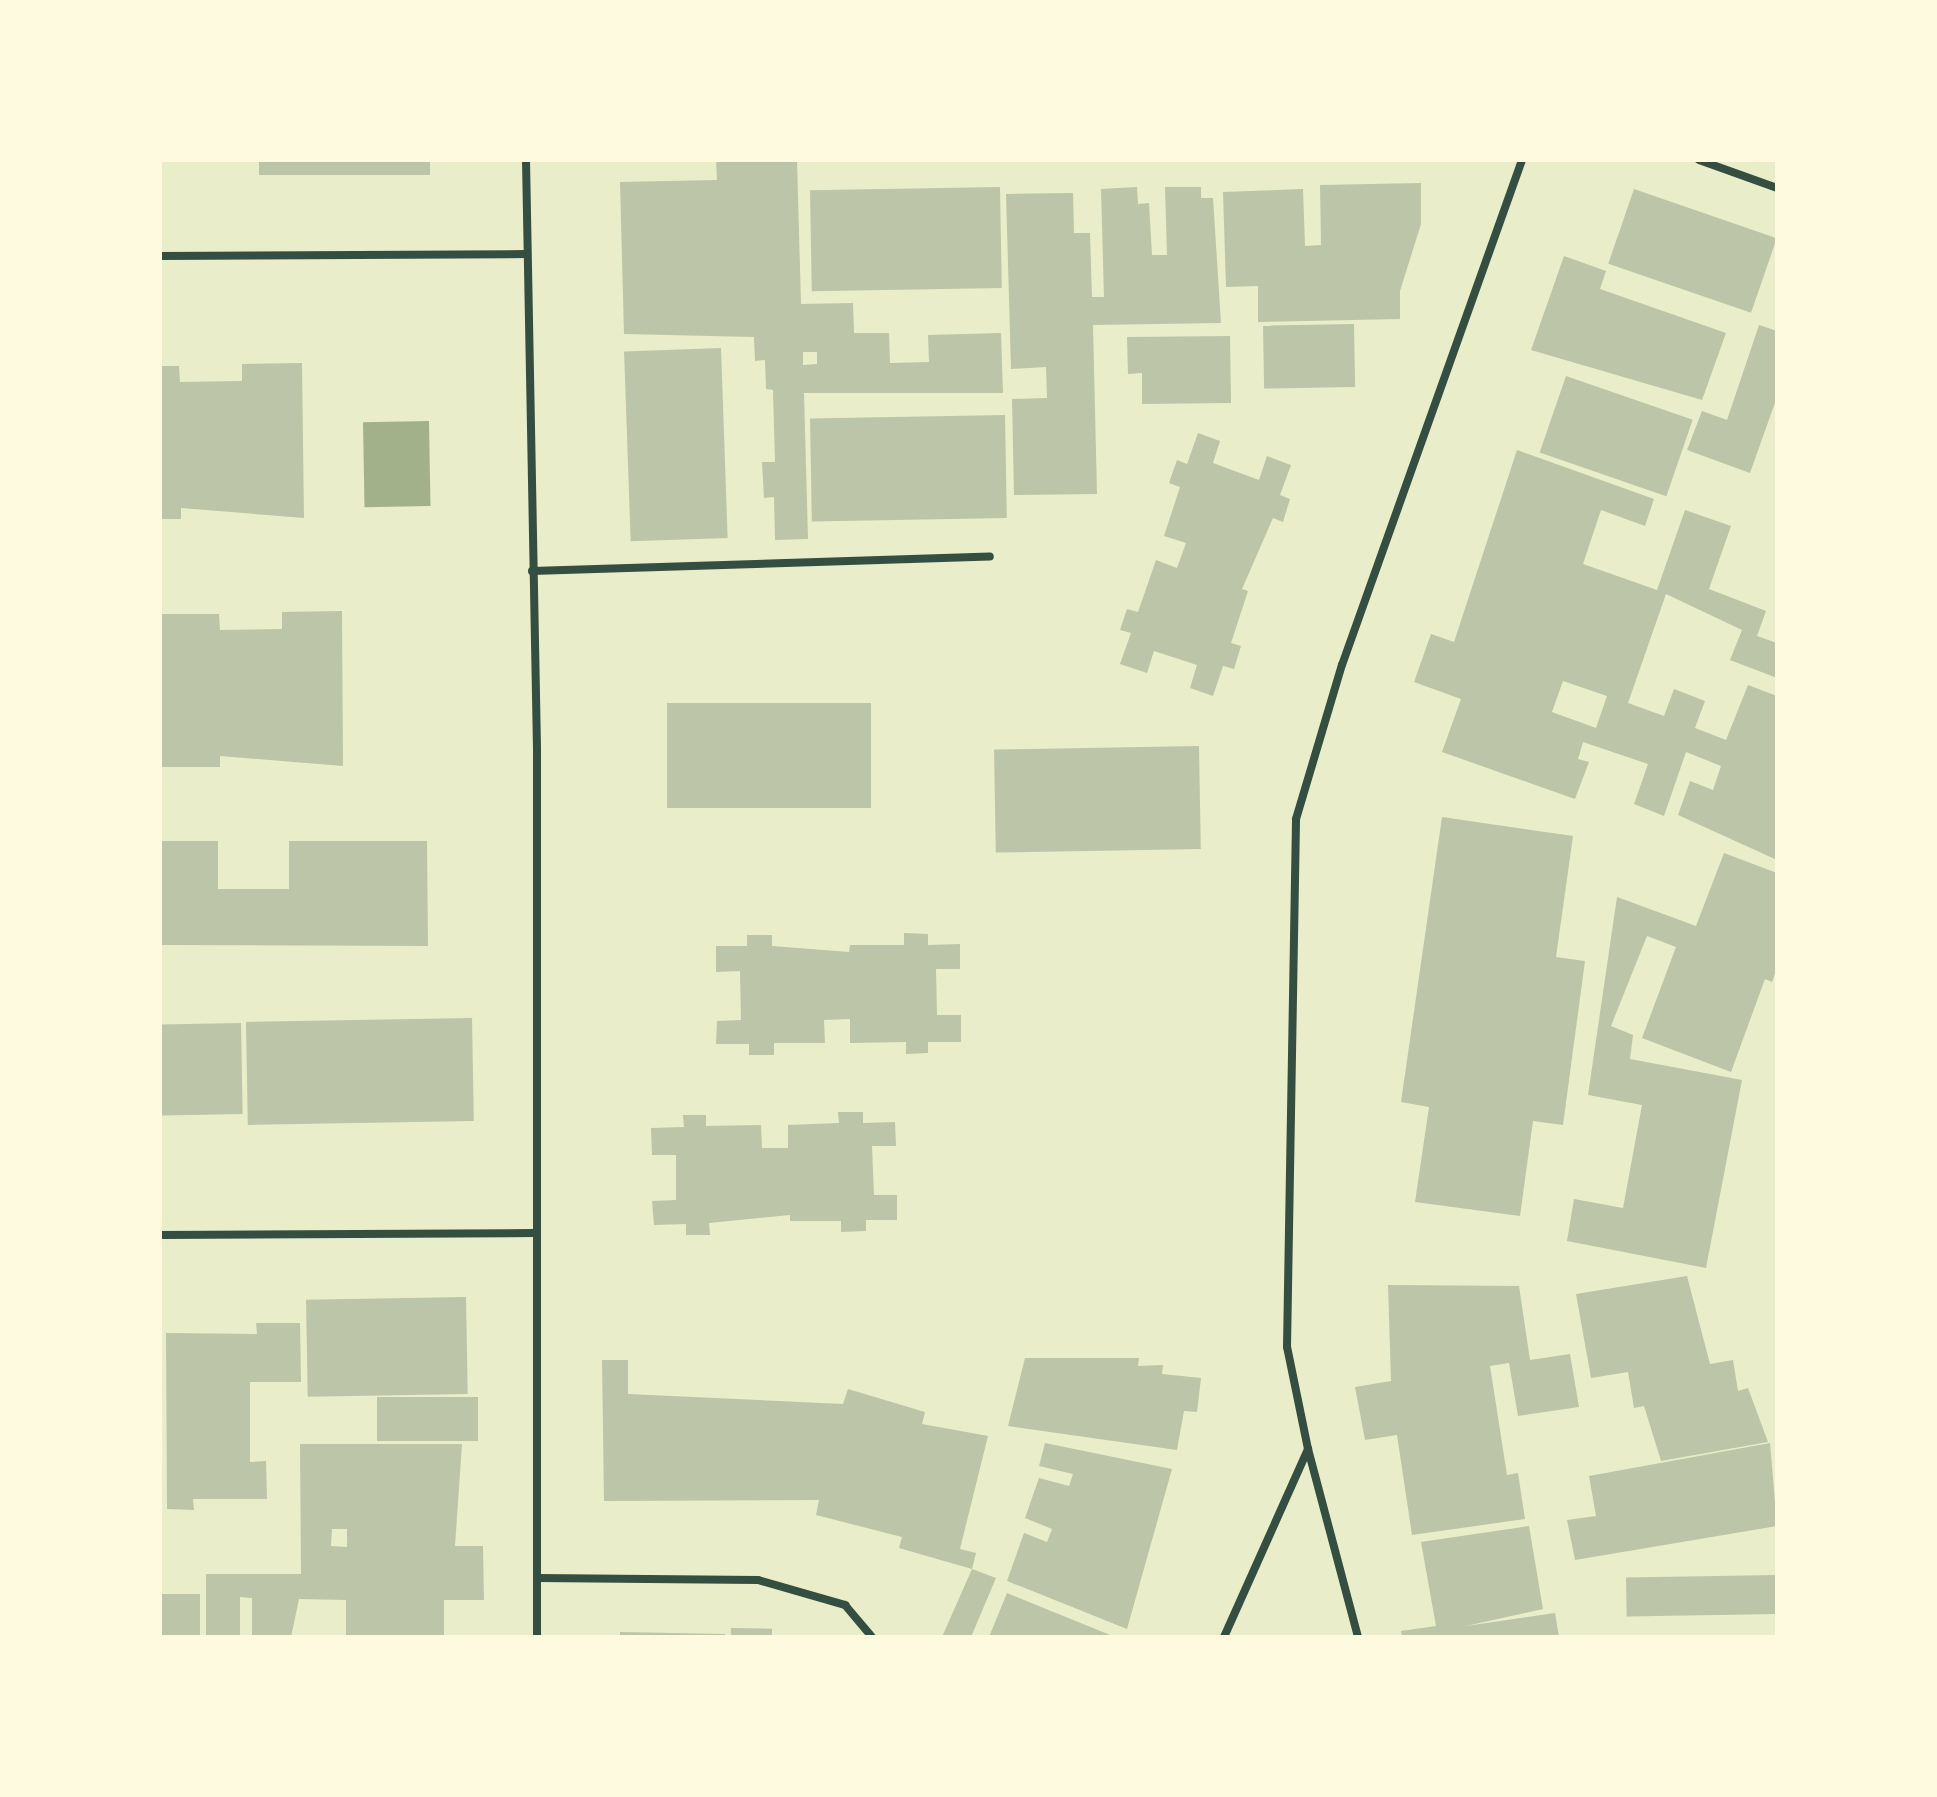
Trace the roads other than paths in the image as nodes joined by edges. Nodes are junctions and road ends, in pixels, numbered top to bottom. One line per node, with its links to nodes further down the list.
1 (526, 160): 5 (street)
2 (1522, 160): 11 (street)
3 (1699, 160): 4 (street)
4 (1777, 188)
5 (526, 254): 6 (street); 8 (street)
6 (160, 256)
7 (990, 557): 8 (street)
8 (532, 571): 9 (street)
9 (535, 1233): 10 (street); 12 (street)
10 (160, 1235)
11 (1308, 1449): 15 (street); 16 (street)
12 (537, 1578): 13 (street); 14 (street)
13 (537, 1637)
14 (872, 1637)
15 (1224, 1637)
16 (1358, 1637)

